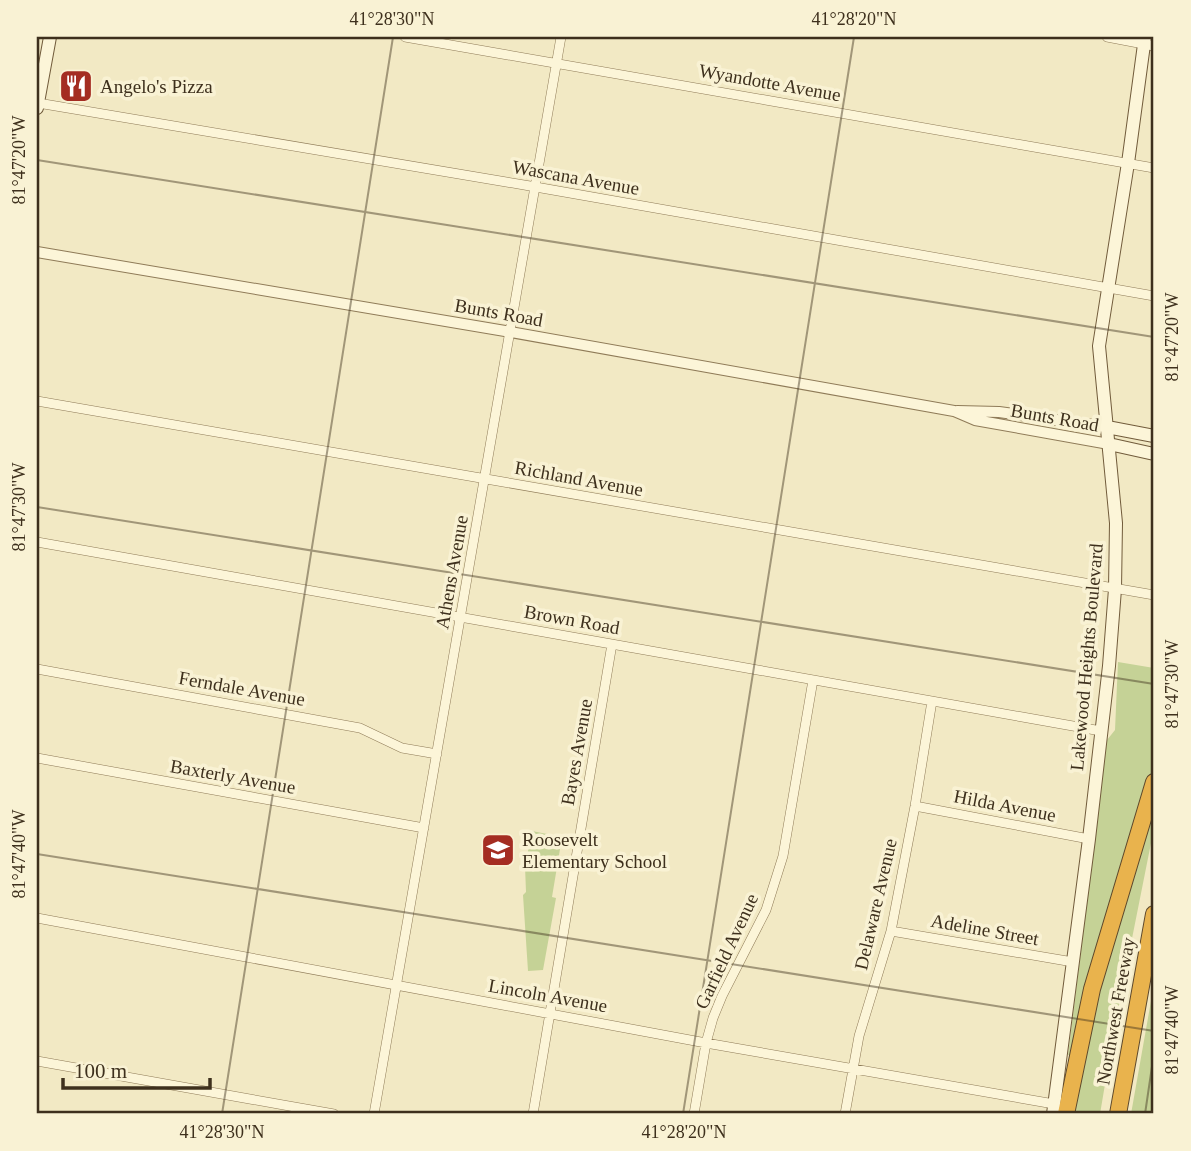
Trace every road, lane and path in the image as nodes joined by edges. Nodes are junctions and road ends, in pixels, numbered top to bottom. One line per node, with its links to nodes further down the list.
1 (50, 37): 7 (main road)
2 (405, 37): 6 (street, Wyandotte Avenue)
3 (561, 37): 6 (street, Athens Avenue)
4 (1107, 37): 5 (street)
5 (1148, 42): 8 (main road, Lakewood Heights Boulevard)
6 (557, 63): 8 (street, Wyandotte Avenue); 10 (street, Athens Avenue)
7 (37, 106): 10 (street, Wascana Avenue)
8 (1128, 163): 9 (street, Wyandotte Avenue); 12 (main road, Lakewood Heights Boulevard)
9 (1154, 169)
10 (535, 187): 12 (street, Wascana Avenue); 14 (street, Athens Avenue)
11 (37, 252): 14 (street, Bunts Road)
12 (1108, 289): 13 (street, Wascana Avenue); 17 (main road, Lakewood Heights Boulevard)
13 (1154, 296)
14 (510, 332): 16 (street, Bunts Road); 21 (street, Athens Avenue)
15 (37, 401): 21 (street, Richland Avenue)
16 (954, 411): 17 (street, Bunts Road); 19 (street, Bunts Road)
17 (1107, 427): 18 (main road); 19 (main road, Lakewood Heights Boulevard)
18 (1154, 436)
19 (1109, 444): 20 (main road); 23 (main road, Lakewood Heights Boulevard)
20 (1154, 454)
21 (485, 479): 23 (street, Richland Avenue); 25 (street, Athens Avenue)
22 (37, 542): 25 (street, Brown Road)
23 (1115, 589): 24 (street, Richland Avenue); 30 (main road, Lakewood Heights Boulevard)
24 (1154, 595)
25 (460, 617): 26 (street, Brown Road); 31 (street, Athens Avenue)
26 (612, 644): 28 (street, Brown Road); 42 (street, Bayes Avenue)
27 (37, 669): 31 (street, Ferndale Avenue)
28 (813, 680): 29 (street, Brown Road); 43 (street, Garfield Avenue)
29 (932, 701): 30 (street, Brown Road); 34 (street, Delaware Avenue)
30 (1101, 731): 36 (main road, Lakewood Heights Boulevard)
31 (437, 754): 35 (street, Athens Avenue)
32 (37, 758): 35 (street, Baxterly Avenue)
33 (1154, 782): 46 (highway)
34 (915, 806): 36 (street, Hilda Avenue); 39 (street, Delaware Avenue)
35 (424, 828): 41 (street, Athens Avenue)
36 (1089, 839): 40 (main road, Lakewood Heights Boulevard)
37 (1154, 914): 52 (highway, Northwest Freeway)
38 (37, 918): 41 (street, Lincoln Avenue)
39 (891, 931): 40 (street, Adeline Street); 45 (street, Delaware Avenue)
40 (1073, 962): 46 (main road, Lakewood Heights Boulevard)
41 (397, 986): 42 (street, Lincoln Avenue); 48 (street, Athens Avenue)
42 (550, 1013): 43 (street, Lincoln Avenue); 49 (street, Bayes Avenue)
43 (706, 1043): 45 (street, Lincoln Avenue); 50 (street, Garfield Avenue)
44 (37, 1061): 47 (street)
45 (852, 1069): 46 (street, Lincoln Avenue); 51 (street, Delaware Avenue)
46 (1058, 1111)
47 (334, 1114)
48 (374, 1114)
49 (533, 1114)
50 (694, 1114)
51 (845, 1114)
52 (1118, 1114)

